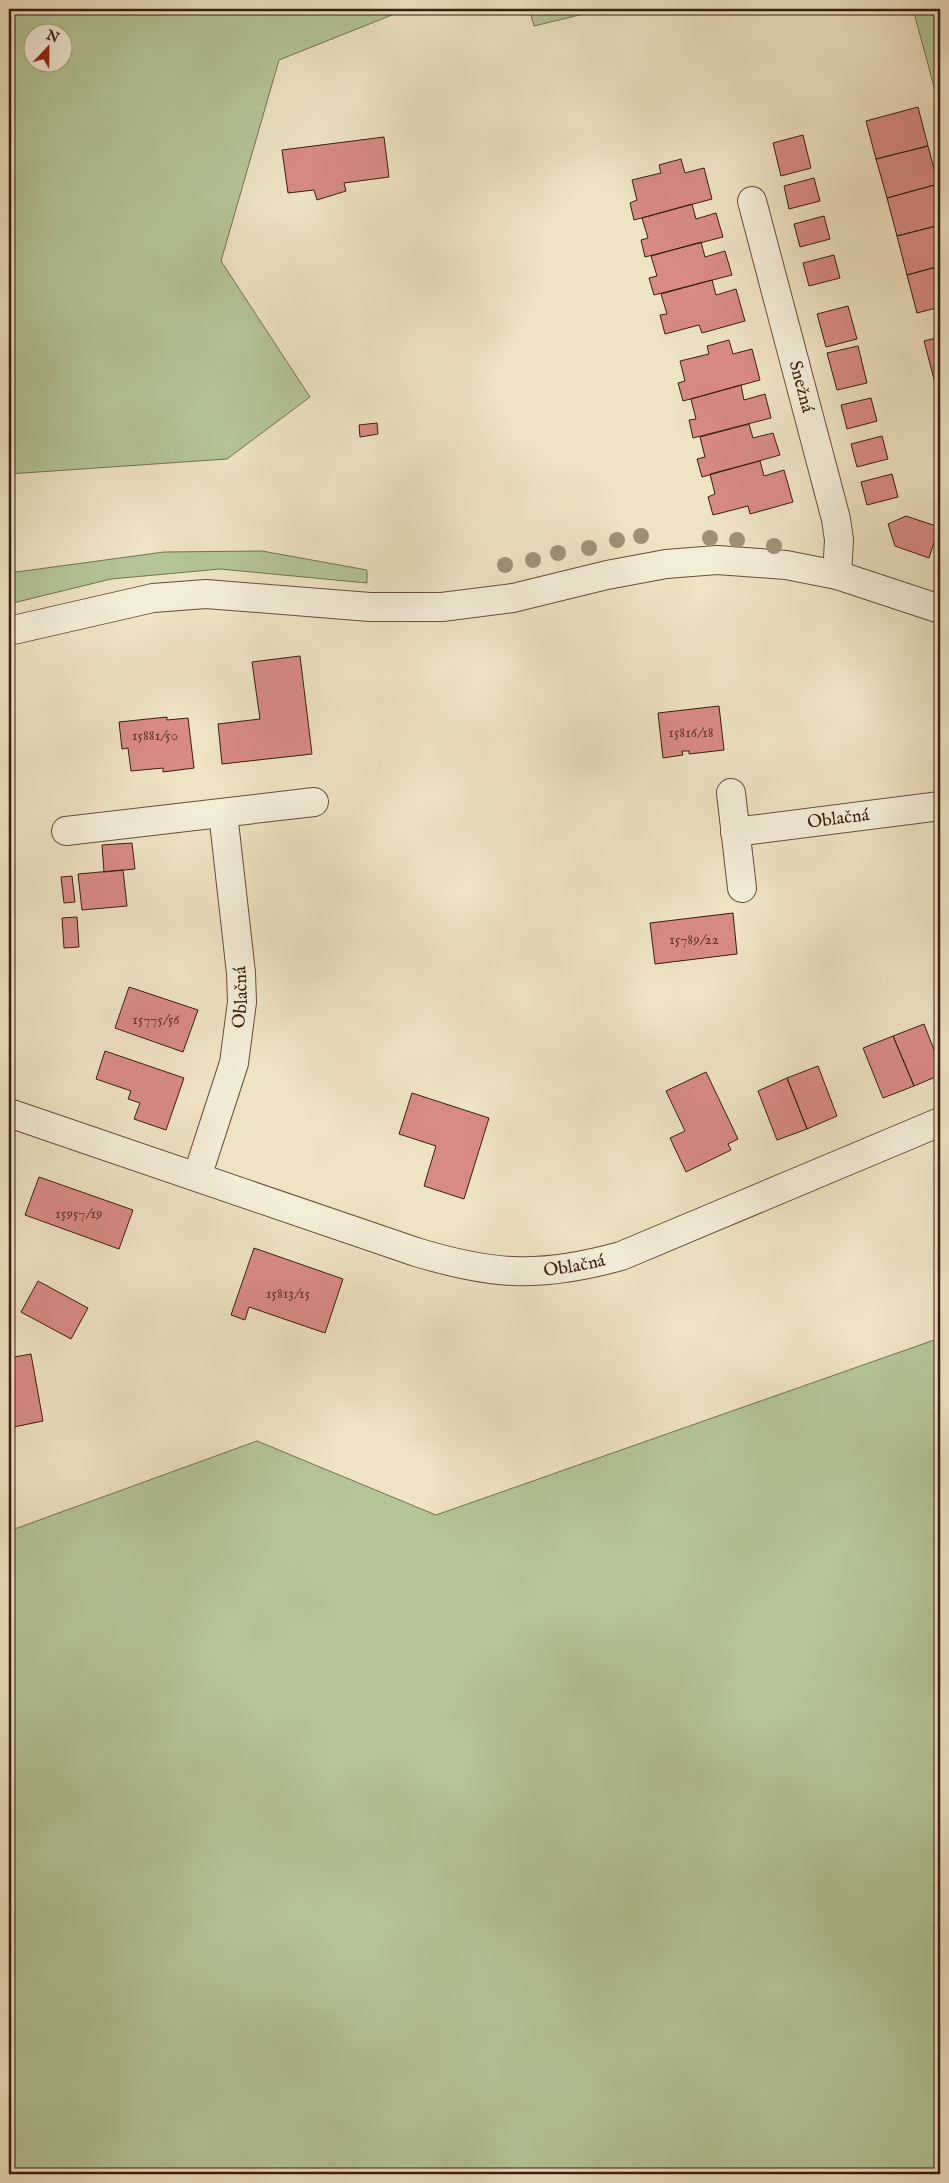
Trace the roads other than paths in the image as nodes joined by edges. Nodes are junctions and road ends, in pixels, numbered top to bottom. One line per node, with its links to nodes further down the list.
1 (752, 201): 2 (street, Snežná)
2 (837, 575): 3 (street); 4 (street)
3 (940, 608)
4 (9, 631)
5 (731, 793): 10 (street)
6 (314, 802): 8 (street)
7 (940, 806): 10 (street, Oblačná)
8 (223, 813): 9 (street); 14 (street, Oblačná)
9 (66, 831)
10 (735, 832): 11 (street)
11 (742, 888)
12 (9, 1113): 14 (street, Oblačná)
13 (940, 1122): 14 (street, Oblačná)
14 (197, 1177)

